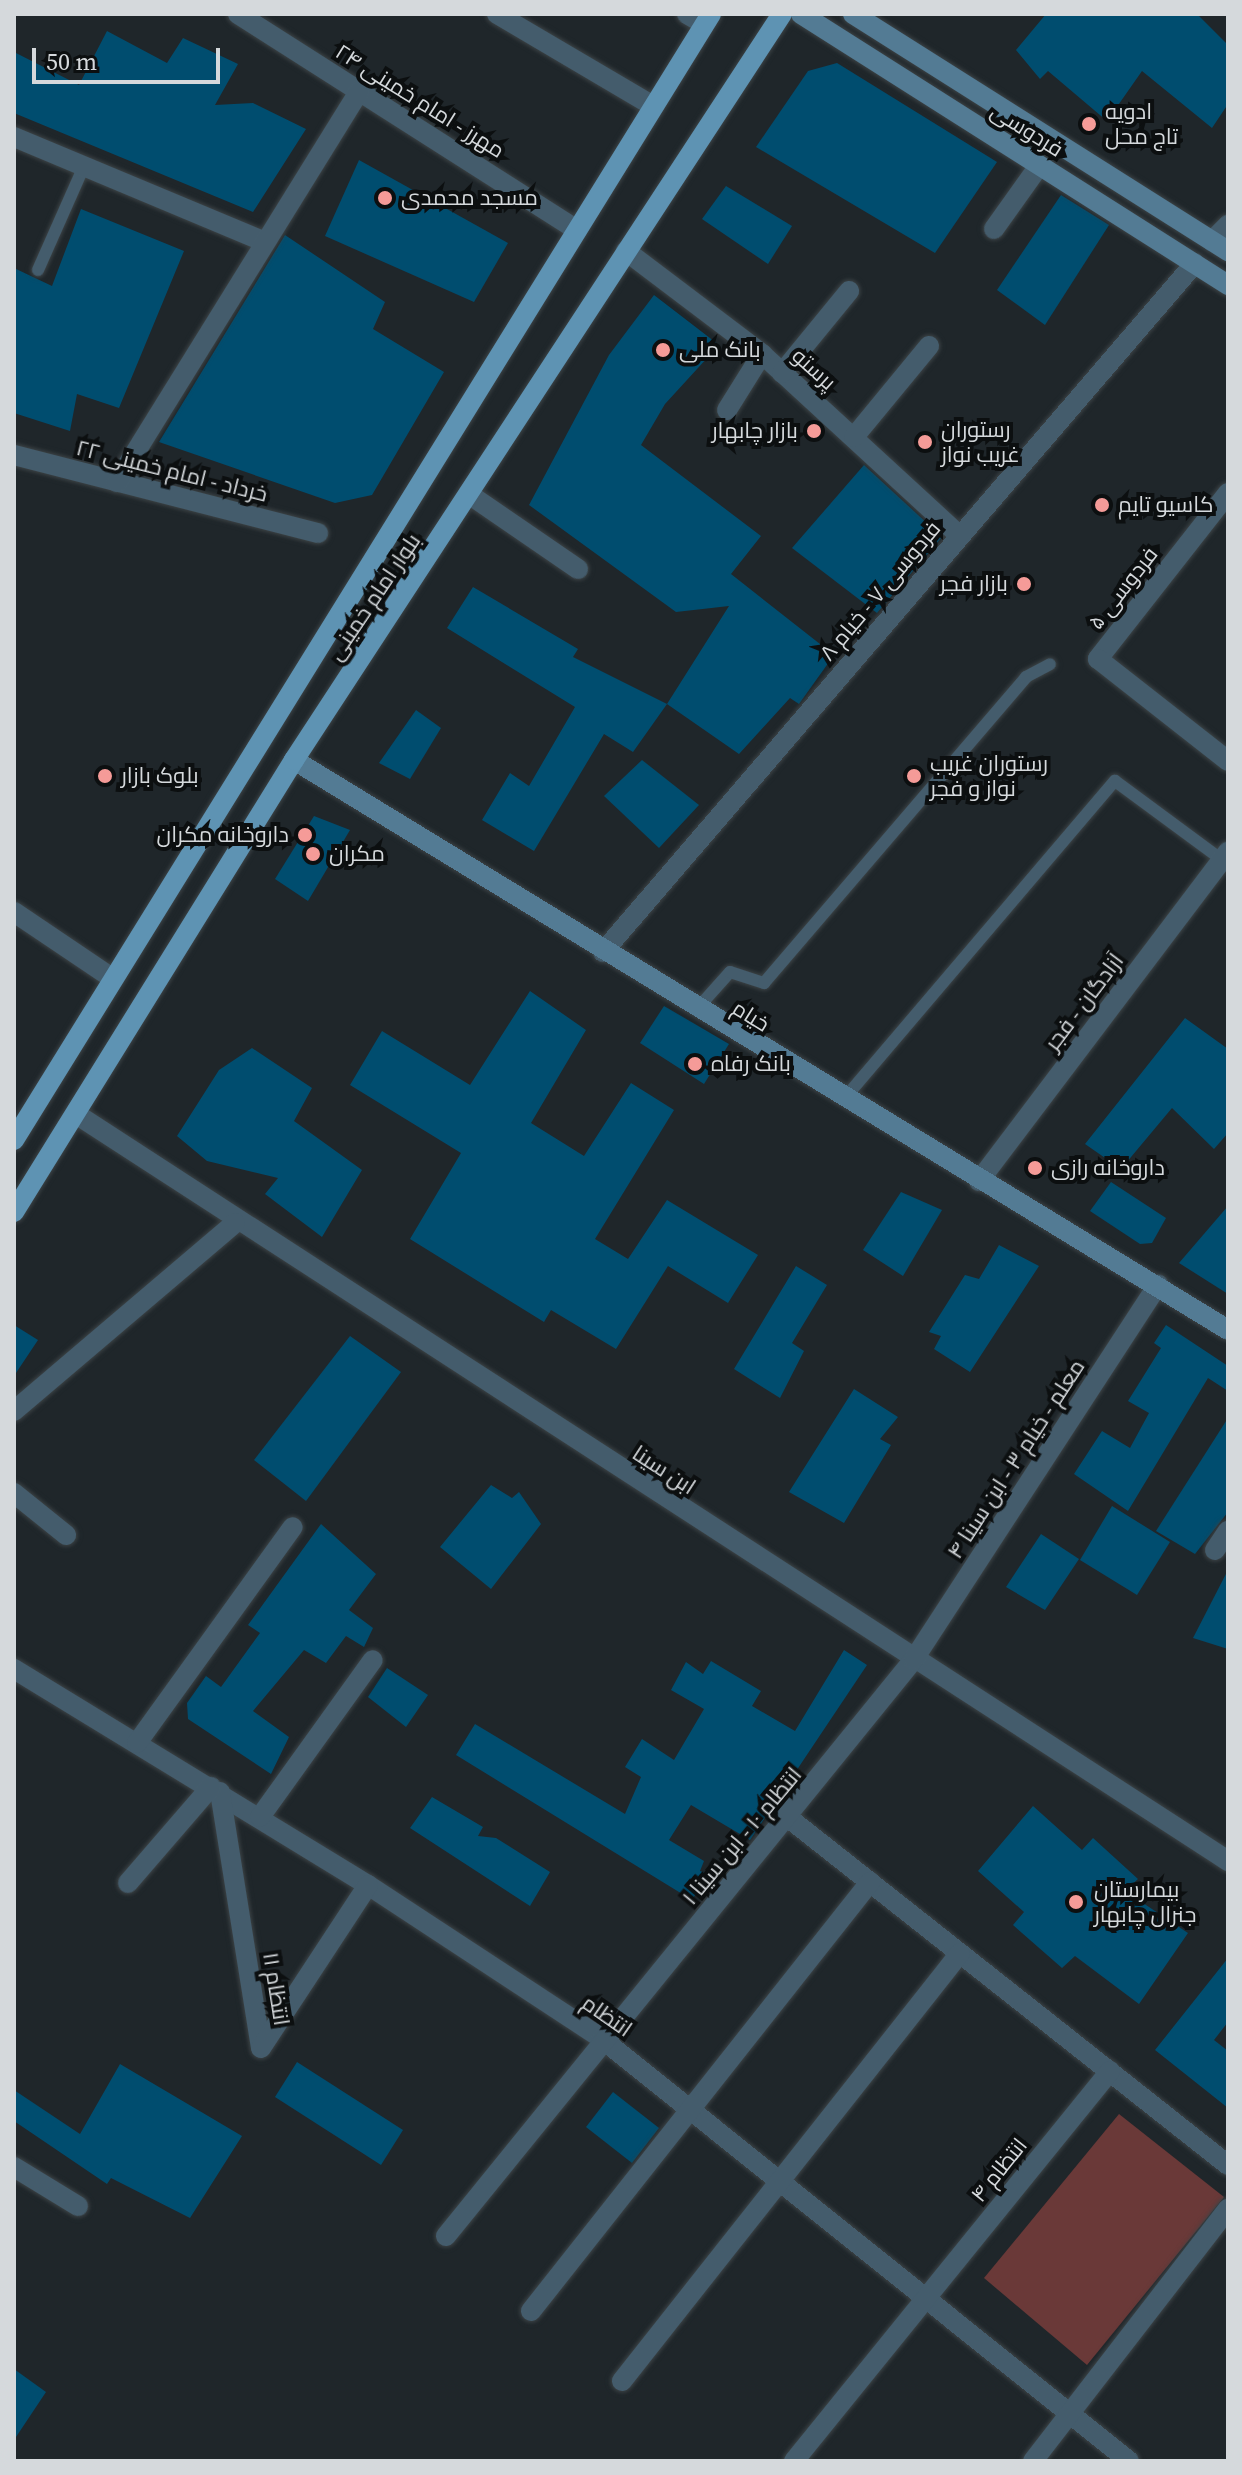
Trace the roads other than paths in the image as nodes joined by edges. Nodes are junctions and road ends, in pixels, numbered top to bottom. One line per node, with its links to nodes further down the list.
1 (238, 14): 7 (street, مهرز - امام خمینی ۲۴)
2 (497, 14): 8 (street)
3 (782, 14): 17 (main road, بلوار امام خمینی)
4 (801, 14): 11 (street, فردوسی)
5 (853, 14): 16 (street, فردوسی)
6 (701, 17): 8 (main road, بلوار امام خمینی)
7 (359, 91): 13 (street, مهرز - امام خمینی ۲۴); 15 (street)
8 (653, 106): 13 (main road, بلوار امام خمینی)
9 (14, 137): 10 (street)
10 (84, 166): 15 (street); 19 (lane)
11 (1039, 166): 14 (street); 18 (street, فردوسی)
12 (1228, 225): 16 (street)
13 (576, 229): 40 (main road, بلوار امام خمینی)
14 (994, 229)
15 (265, 242): 28 (street)
16 (1220, 246)
17 (626, 251): 23 (street, پرستو); 30 (main road, بلوار امام خمینی)
18 (1195, 263): 20 (street, فردوسی); 32 (street, فردوسی ۷ - خیام ۸)
19 (38, 270)
20 (1228, 285)
21 (849, 291): 24 (street)
22 (929, 346): 26 (street)
23 (762, 354): 24 (street, پرستو); 25 (street)
24 (782, 373): 26 (street, پرستو)
25 (727, 410)
26 (854, 437): 32 (street, پرستو)
27 (14, 455): 28 (street, خرداد - امام خمینی ۲۲)
28 (117, 482): 31 (street, خرداد - امام خمینی ۲۲)
29 (1228, 493): 36 (street, فردوسی ۵)
30 (470, 495): 33 (street); 35 (main road, بلوار امام خمینی)
31 (318, 533)
32 (959, 535): 39 (street, فردوسی ۷ - خیام ۸)
33 (578, 569)
34 (1050, 664): 41 (lane)
35 (294, 760): 39 (street, خیام); 43 (main road, بلوار امام خمینی)
36 (1228, 761)
37 (1226, 859): 42 (lane); 45 (street, آزادگان - فجر)
38 (14, 912): 40 (street)
39 (603, 952): 41 (street, خیام)
40 (112, 978): 44 (main road, بلوار امام خمینی)
41 (696, 1010): 42 (street, خیام)
42 (842, 1101): 45 (street, خیام)
43 (76, 1114): 46 (main road, بلوار امام خمینی); 47 (street, ابن سینا)
44 (14, 1140)
45 (979, 1181): 48 (street, خیام)
46 (14, 1212)
47 (235, 1223): 50 (street); 56 (street, ابن سینا)
48 (1158, 1285): 49 (street, خیام); 56 (street, معلم - خیام ۳ - ابن سینا ۴)
49 (1228, 1330)
50 (14, 1411)
51 (14, 1493): 54 (street)
52 (293, 1527): 59 (street)
53 (1228, 1531): 55 (street)
54 (66, 1535)
55 (1215, 1550)
56 (914, 1659): 62 (street, انتظام ۱۰ - ابن سینا ۱); 63 (street, ابن سینا)
57 (373, 1660): 61 (street)
58 (14, 1671): 59 (street, انتظام)
59 (137, 1743): 60 (street, انتظام)
60 (216, 1790): 61 (street, انتظام); 65 (street); 66 (street, انتظام ۱۱)
61 (260, 1817): 66 (street, انتظام)
62 (790, 1819): 64 (street); 68 (street, انتظام ۱۰ - ابن سینا ۱)
63 (1228, 1861)
64 (870, 1882): 67 (street); 70 (street)
65 (128, 1883)
66 (368, 1885): 68 (street, انتظام)
67 (960, 1953): 69 (street); 73 (street)
68 (602, 2039): 70 (street, انتظام); 76 (street, انتظام ۱۰ - ابن سینا ۱)
69 (1110, 2071): 71 (street); 77 (street, انتظام ۴)
70 (690, 2110): 73 (street, انتظام); 78 (street)
71 (1228, 2165)
72 (14, 2167): 74 (street)
73 (782, 2182): 77 (street, انتظام); 79 (street)
74 (78, 2206)
75 (1228, 2209): 80 (street)
76 (446, 2236)
77 (925, 2297): 80 (street, انتظام); 81 (street, انتظام ۴)
78 (531, 2311)
79 (622, 2381)
80 (1072, 2413): 82 (street); 83 (street, انتظام)
81 (794, 2461)
82 (1033, 2461)
83 (1129, 2461)

